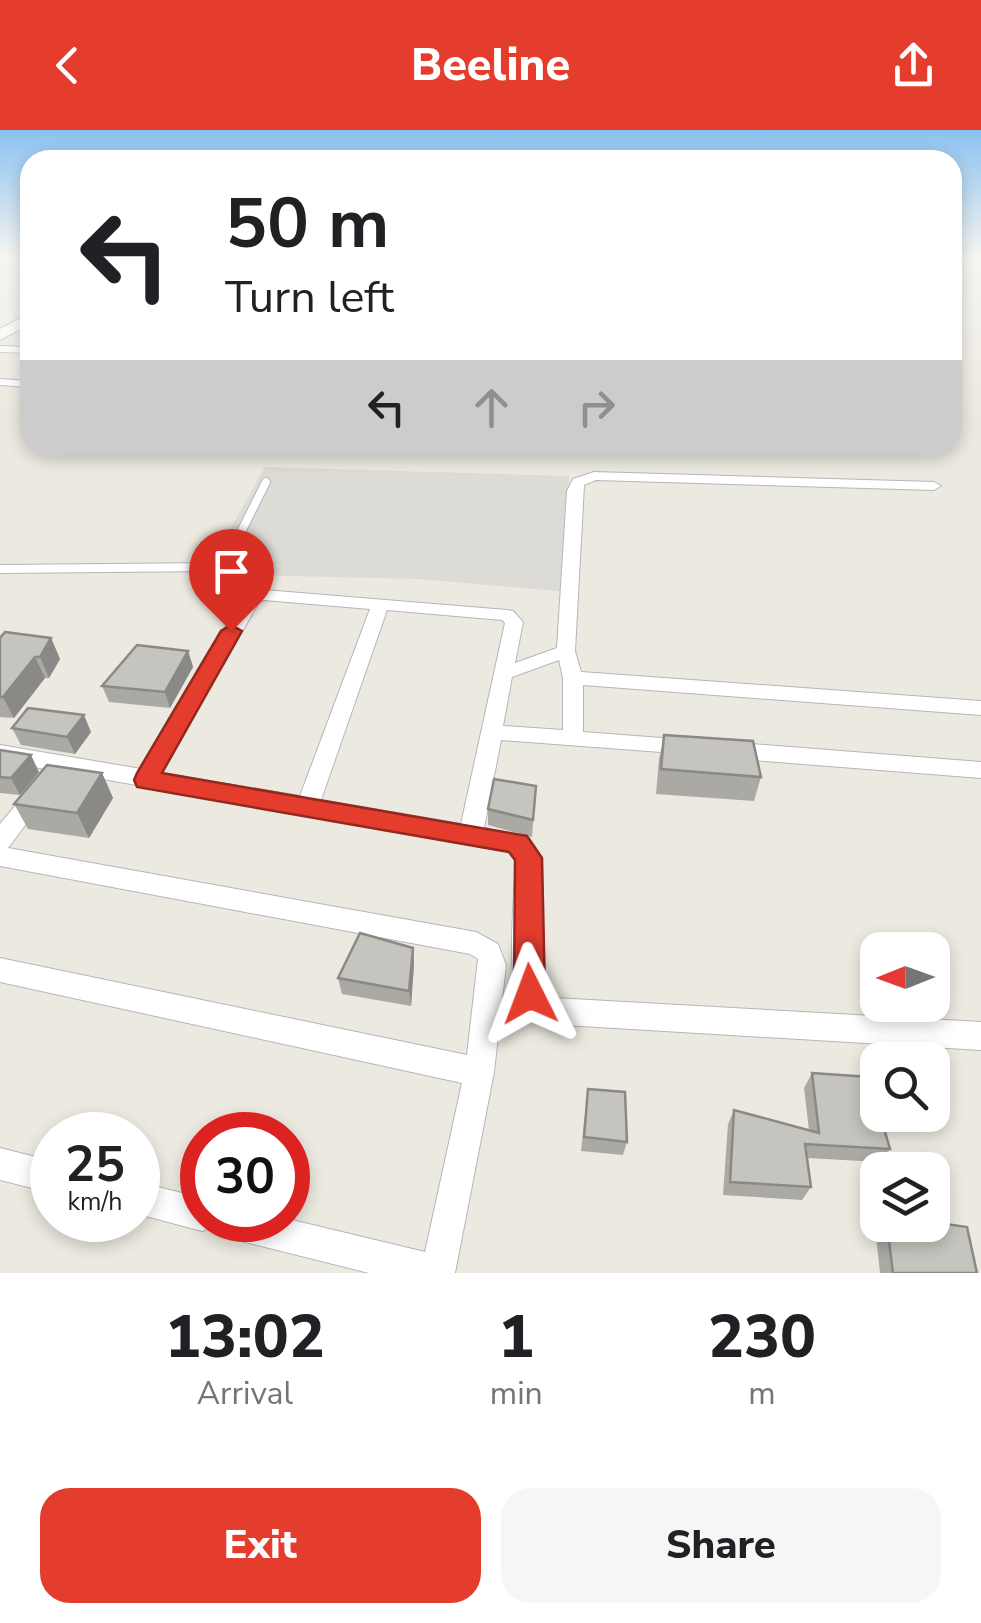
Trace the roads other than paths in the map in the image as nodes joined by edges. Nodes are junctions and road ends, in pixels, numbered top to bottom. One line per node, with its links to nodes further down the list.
1 (266, 482): 3 (lane)
2 (934, 486): 5 (street)
3 (0, 569)
4 (381, 603): 6 (street); 14 (street); 15 (street)
5 (566, 651): 6 (street); 7 (street)
6 (504, 674): 9 (street)
7 (573, 678): 8 (street); 10 (street)
8 (981, 708)
9 (491, 732): 10 (street); 16 (street)
10 (573, 738): 13 (street)
11 (0, 753): 12 (street)
12 (62, 764): 14 (street); 17 (street)
13 (981, 770)
14 (146, 780): 15 (street)
15 (308, 808): 16 (street)
16 (471, 834): 20 (street)
17 (0, 841)
18 (0, 856): 21 (street)
19 (0, 970): 21 (street)
20 (981, 1036)
21 (479, 1072): 25 (street)
22 (0, 1164): 23 (street)
23 (30, 1172)
24 (310, 1241): 25 (street)
25 (438, 1273)

